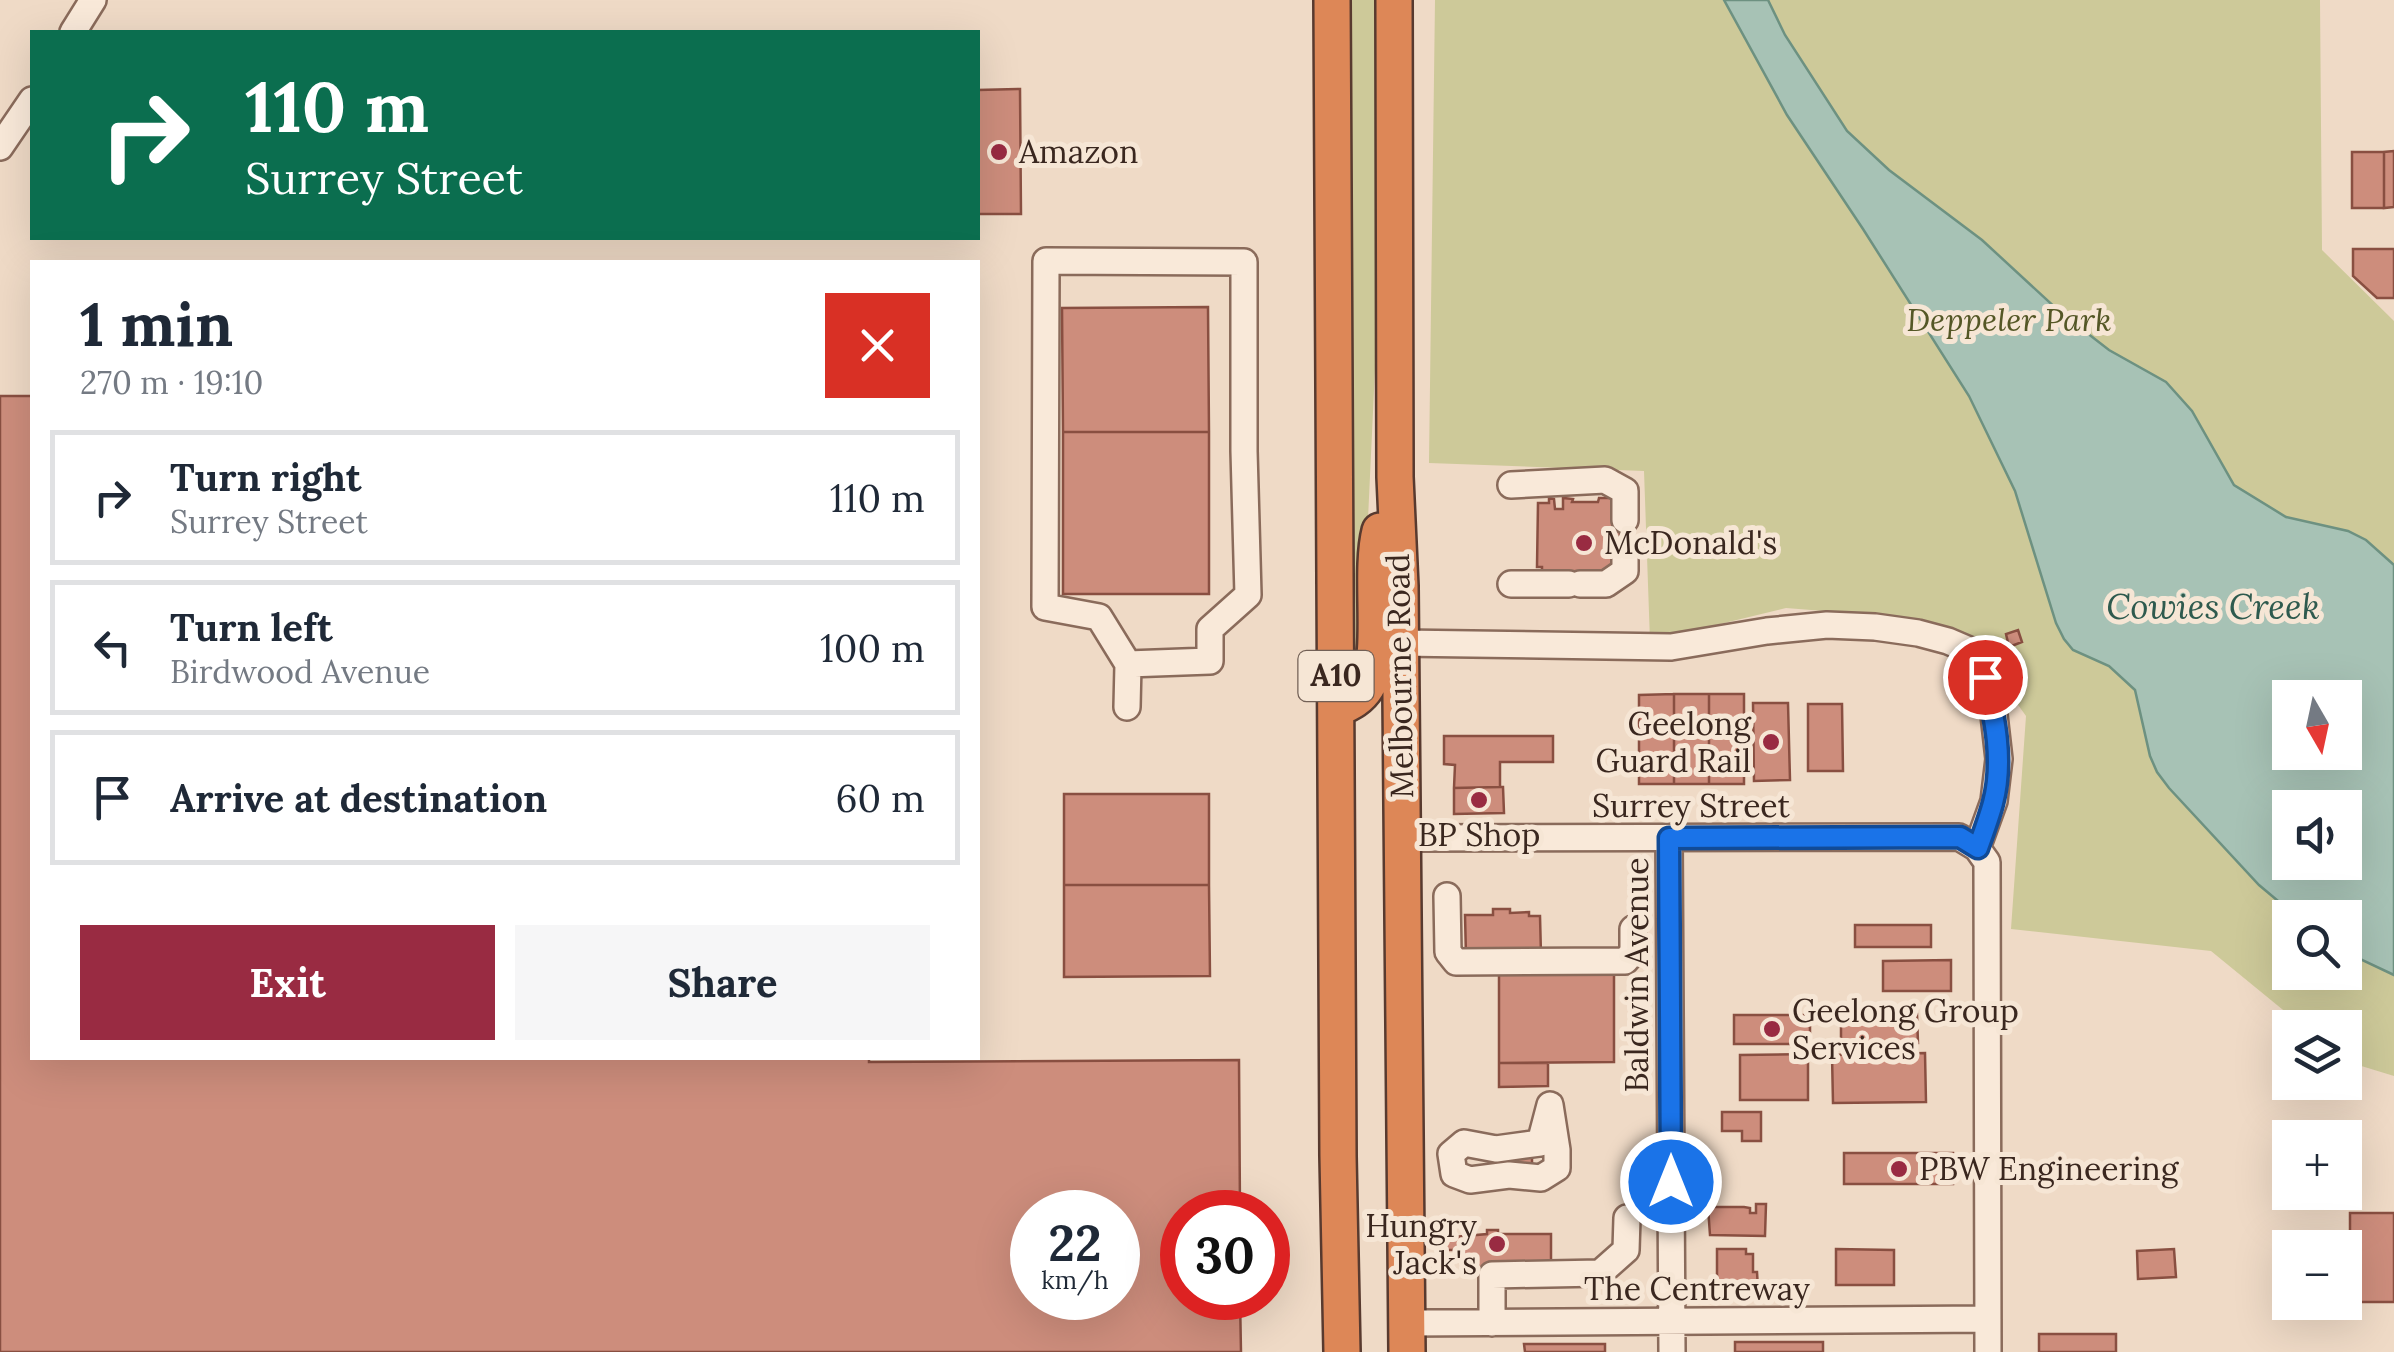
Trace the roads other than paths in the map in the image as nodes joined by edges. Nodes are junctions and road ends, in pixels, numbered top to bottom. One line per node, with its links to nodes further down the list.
1 (93, 0): 4 (street)
2 (1332, 0): 13 (highway, Melbourne Road / A10)
3 (1394, 0): 7 (highway, Melbourne Road / A10)
4 (75, 30)
5 (30, 103): 6 (street)
6 (0, 147)
7 (1394, 477): 10 (highway, Melbourne Road / A10); 13 (highway)
8 (1511, 485): 9 (street)
9 (1511, 584)
10 (1400, 643): 14 (highway, Melbourne Road / A10); 16 (street)
11 (1128, 664): 11 (street); 12 (street)
12 (1126, 707)
13 (1336, 709): 25 (highway, Melbourne Road / A10)
14 (1402, 838): 15 (street, Surrey Street); 24 (highway, Melbourne Road / A10)
15 (1669, 838): 16 (street, Surrey Street); 22 (street, Baldwin Avenue)
16 (1978, 848): 21 (street)
17 (1447, 896): 18 (street)
18 (1633, 928)
19 (1550, 1105): 19 (street)
20 (1627, 1218): 23 (street)
21 (1988, 1319): 22 (street, The Centreway); 27 (street)
22 (1672, 1321): 23 (street, The Centreway); 26 (street, Baldwin Avenue)
23 (1492, 1323): 24 (street, The Centreway)
24 (1407, 1338)
25 (1342, 1352)
26 (1672, 1352)
27 (1988, 1352)

